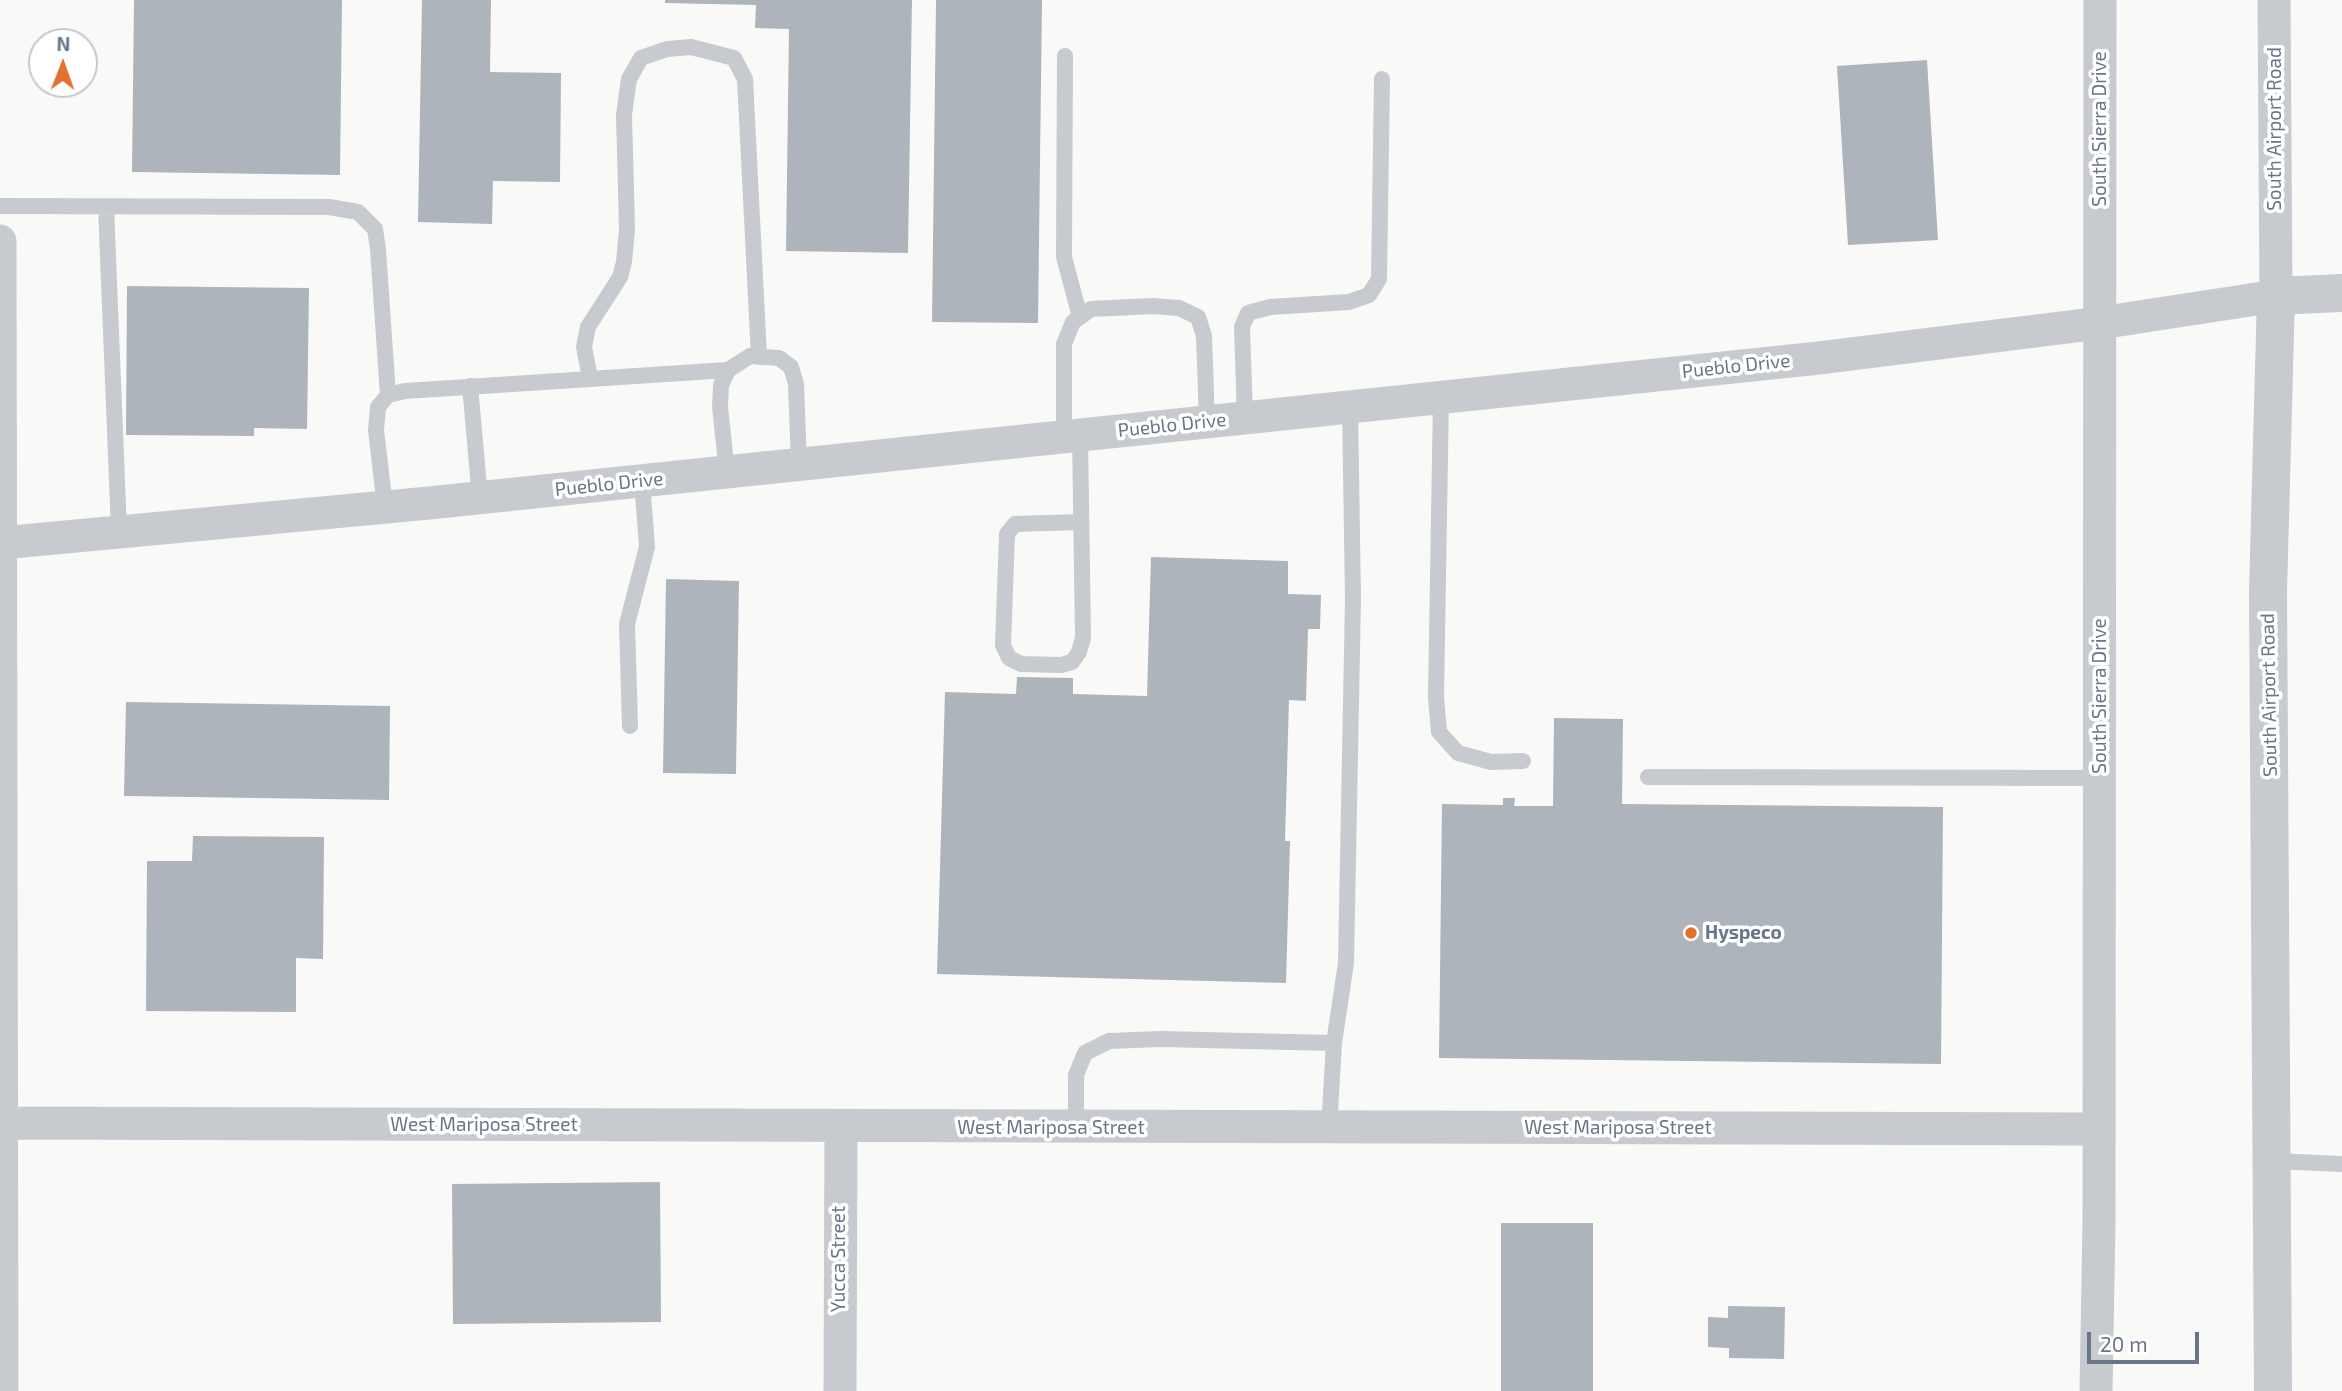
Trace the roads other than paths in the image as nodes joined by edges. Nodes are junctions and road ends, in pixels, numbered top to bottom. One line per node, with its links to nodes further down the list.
1 (2100, 0): 11 (street, South Sierra Drive)
2 (2274, 0): 9 (street, South Airport Road)
3 (1065, 56): 10 (lane)
4 (1382, 79): 19 (lane)
5 (0, 206): 6 (lane)
6 (106, 207): 16 (lane); 28 (lane)
7 (0, 241): 29 (street)
8 (2342, 293): 9 (street, Pueblo Drive)
9 (2276, 296): 11 (street, Pueblo Drive); 40 (street, South Airport Road)
10 (1080, 317): 20 (lane); 21 (lane)
11 (2100, 323): 17 (street, Pueblo Drive); 33 (street, South Sierra Drive)
12 (759, 357): 13 (lane); 14 (lane); 22 (lane)
13 (728, 370): 14 (lane); 23 (lane)
14 (590, 378): 15 (lane)
15 (470, 386): 16 (lane); 25 (lane)
16 (388, 395): 26 (lane)
17 (1441, 397): 18 (street, Pueblo Drive); 31 (lane)
18 (1350, 407): 19 (street, Pueblo Drive); 34 (lane)
19 (1245, 418): 20 (street, Pueblo Drive)
20 (1207, 422): 21 (street, Pueblo Drive)
21 (1072, 436): 22 (street, Pueblo Drive); 27 (lane)
22 (799, 464): 23 (street, Pueblo Drive)
23 (727, 472): 24 (street, Pueblo Drive)
24 (642, 481): 25 (street, Pueblo Drive); 30 (lane)
25 (480, 498): 26 (street, Pueblo Drive)
26 (385, 507): 28 (street, Pueblo Drive)
27 (1081, 522): 27 (lane)
28 (119, 531): 29 (street, Pueblo Drive)
29 (1, 542): 35 (street)
30 (630, 726)
31 (1523, 761)
32 (1648, 777): 33 (lane)
33 (2100, 778): 39 (street, South Sierra Drive)
34 (1334, 1043): 37 (lane); 38 (lane)
35 (1, 1123): 36 (street, West Mariposa Street); 42 (street)
36 (841, 1126): 37 (street, West Mariposa Street); 43 (street, Yucca Street)
37 (1076, 1128): 38 (street, West Mariposa Street)
38 (1329, 1128): 39 (street, West Mariposa Street)
39 (2099, 1129): 44 (street, South Sierra Drive)
40 (2274, 1161): 41 (lane); 45 (street, South Airport Road)
41 (2342, 1164)
42 (2, 1391)
43 (840, 1391)
44 (2096, 1391)
45 (2273, 1391)

